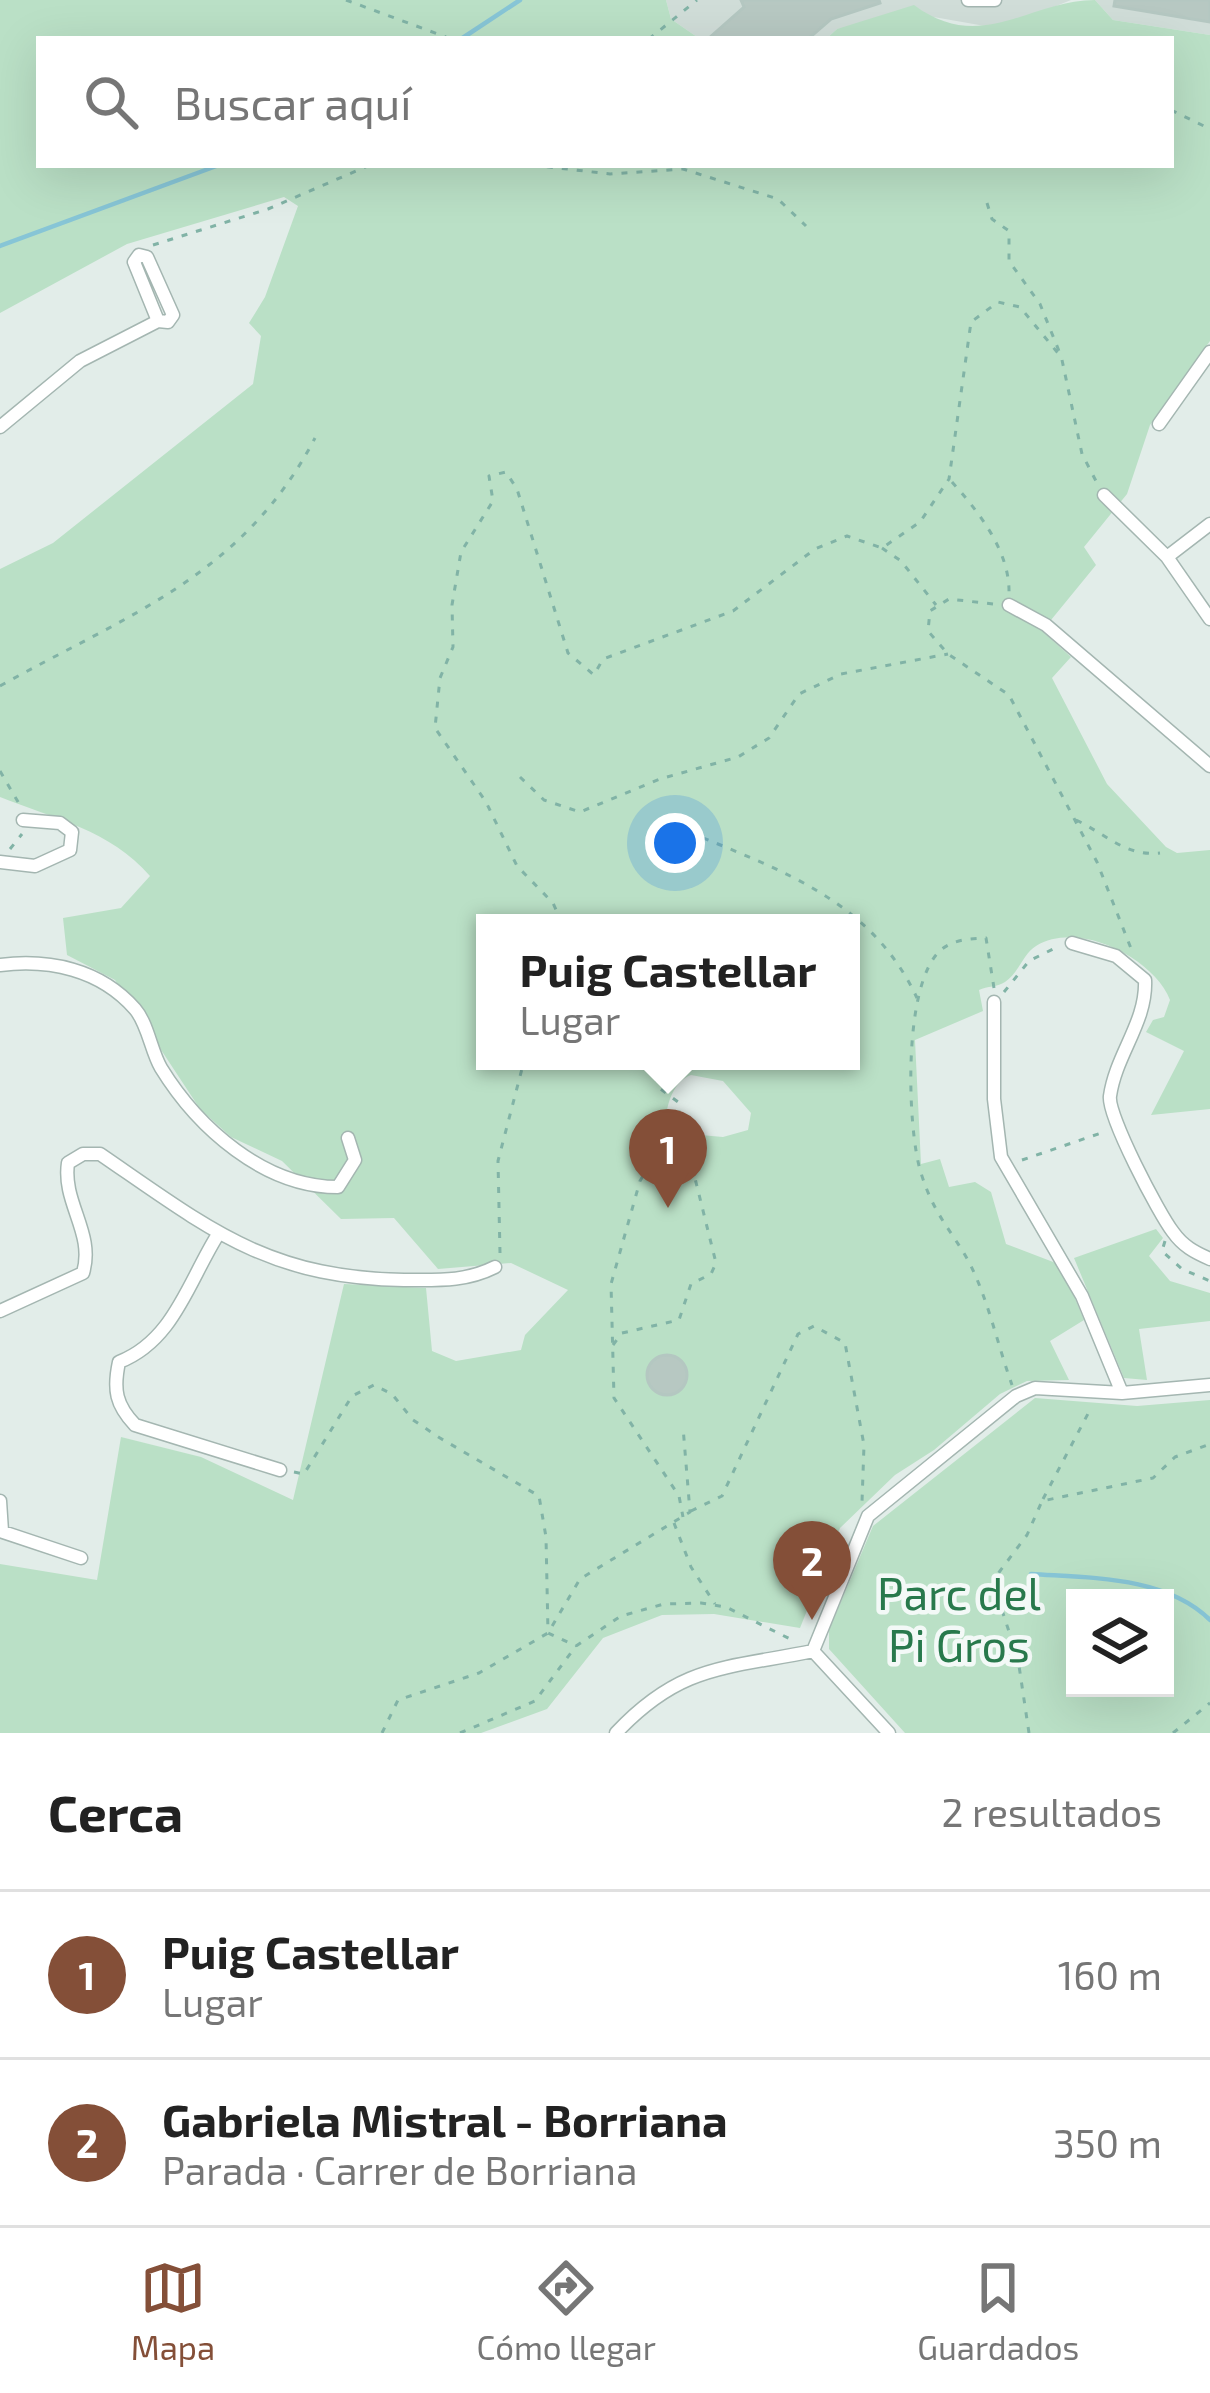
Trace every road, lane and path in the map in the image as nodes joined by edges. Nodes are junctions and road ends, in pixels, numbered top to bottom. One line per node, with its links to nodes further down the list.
1 (346, 0): 5 (path)
2 (697, 0): 6 (path)
3 (968, 0): 4 (street)
4 (994, 0)
5 (443, 36)
6 (653, 36)
7 (1174, 111): 8 (path)
8 (1210, 129)
9 (363, 168): 13 (path)
10 (558, 168): 12 (path)
11 (987, 203): 15 (path)
12 (806, 226)
13 (139, 254): 17 (street)
14 (1210, 352): 16 (street)
15 (1062, 358): 19 (path); 20 (path)
16 (1159, 424)
17 (0, 427)
18 (315, 438): 28 (path)
19 (949, 479): 22 (path); 24 (path)
20 (1104, 495): 23 (street)
21 (1210, 524): 23 (street)
22 (882, 548): 25 (path); 36 (path)
23 (1168, 557): 26 (street)
24 (1009, 604): 25 (path); 29 (street)
25 (937, 607): 27 (path)
26 (1210, 619)
27 (948, 654): 30 (path); 31 (path)
28 (0, 686)
29 (1210, 766)
30 (520, 777)
31 (1073, 818): 34 (path); 41 (path)
32 (23, 820): 35 (street)
33 (689, 832): 37 (path)
34 (1160, 853)
35 (0, 862)
36 (558, 914)
37 (854, 914)
38 (860, 919): 42 (path)
39 (1072, 943): 41 (street); 43 (path)
40 (0, 965): 48 (street)
41 (1145, 980): 50 (street)
42 (918, 999): 43 (path); 63 (path)
43 (994, 1002): 62 (street)
44 (522, 1070): 55 (path)
45 (655, 1070): 46 (path)
46 (680, 1123): 59 (path); 59 (path)
47 (1102, 1133): 49 (path)
48 (348, 1138)
49 (1016, 1162)
50 (1169, 1228): 53 (street); 54 (path)
51 (217, 1236): 55 (street); 58 (street); 66 (street)
52 (1183, 1256): 54 (path)
53 (1204, 1263): 56 (path)
54 (1176, 1265): 56 (path)
55 (495, 1268)
56 (1194, 1274): 57 (path)
57 (1210, 1281)
58 (0, 1311)
59 (613, 1345): 71 (path)
60 (1210, 1385): 62 (street)
61 (1097, 1393): 62 (street); 63 (street); 68 (path)
62 (1122, 1393)
63 (1016, 1396): 70 (street)
64 (683, 1427): 69 (path)
65 (1210, 1444): 68 (path)
66 (280, 1470): 76 (path)
67 (0, 1501): 73 (street)
68 (1042, 1501): 84 (path)
69 (690, 1512): 70 (path); 71 (path)
70 (868, 1516): 78 (street)
71 (683, 1517): 72 (path)
72 (674, 1522): 75 (path); 76 (path)
73 (1, 1531): 74 (street)
74 (81, 1558)
75 (716, 1606): 77 (path); 78 (path)
76 (548, 1633): 77 (path); 80 (path)
77 (576, 1646): 81 (path)
78 (813, 1651): 82 (street); 83 (street)
79 (1210, 1703): 85 (path)
80 (382, 1733)
81 (460, 1733)
82 (616, 1733)
83 (889, 1733)
84 (1029, 1733)
85 (1173, 1733)

